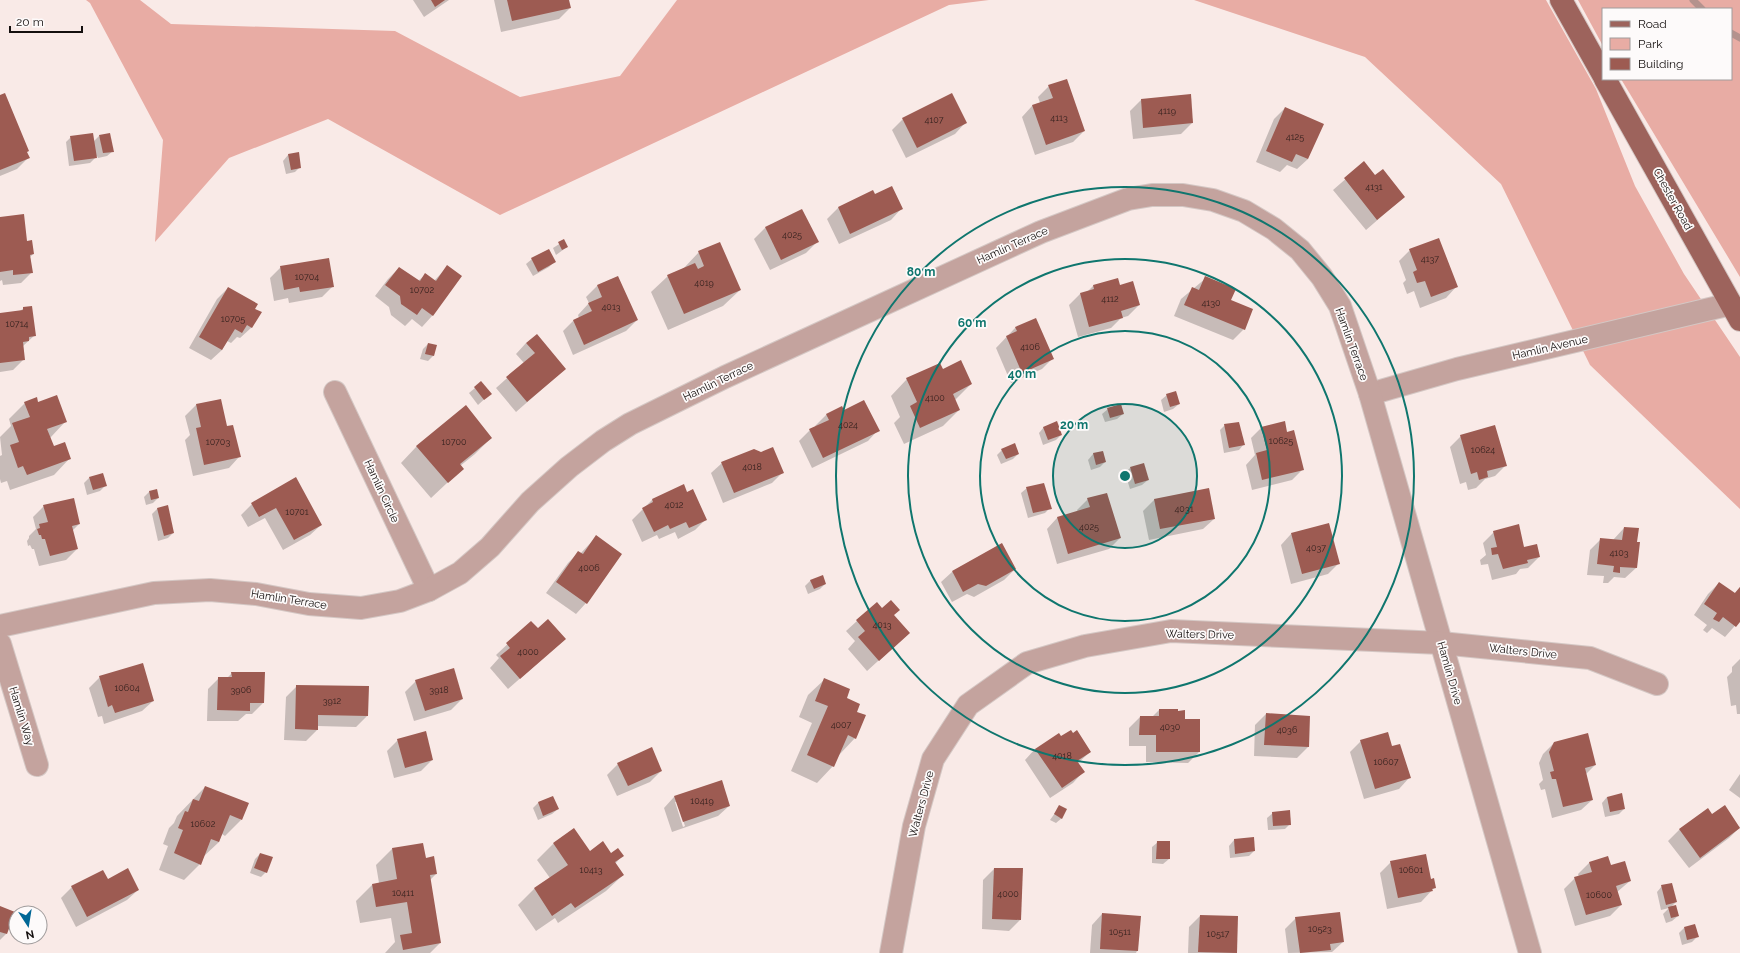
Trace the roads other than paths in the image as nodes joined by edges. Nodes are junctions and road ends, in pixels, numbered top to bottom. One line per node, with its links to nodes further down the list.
1 (1561, 0): 2 (main road)
2 (1602, 73)
3 (1606, 80): 4 (main road, Chester Road)
4 (1736, 312): 6 (street, Hamlin Avenue)
5 (335, 392): 7 (street, Hamlin Circle)
6 (1370, 394): 7 (street, Hamlin Terrace); 9 (street, Hamlin Drive)
7 (429, 590): 8 (street, Hamlin Terrace)
8 (0, 626)
9 (1441, 642): 11 (street, Walters Drive); 13 (street, Walters Drive); 14 (street, Hamlin Drive)
10 (0, 644): 12 (street, Hamlin Way)
11 (1657, 684)
12 (37, 765)
13 (891, 953)
14 (1530, 953)

